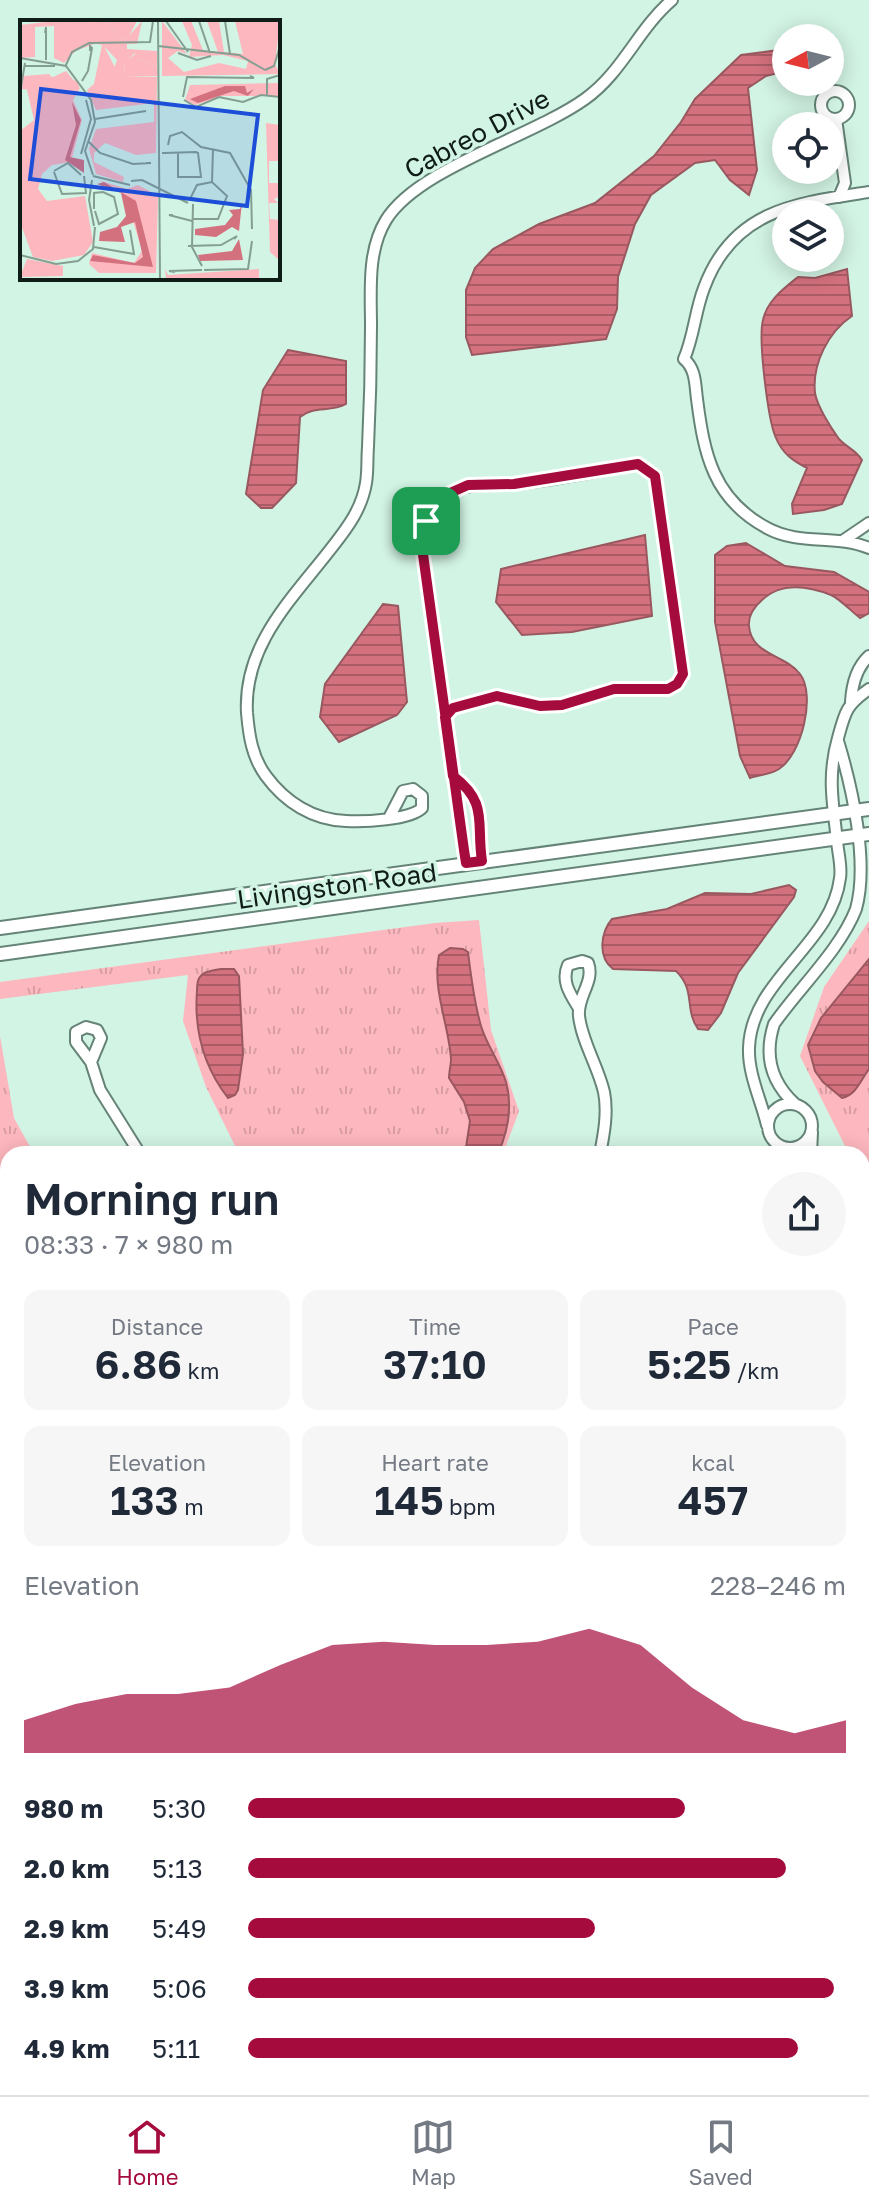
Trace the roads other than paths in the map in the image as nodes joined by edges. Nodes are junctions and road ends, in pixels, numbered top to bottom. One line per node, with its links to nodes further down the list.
1 (672, 0): 18 (street, Cabreo Drive)
2 (844, 176): 3 (street)
3 (845, 183): 5 (street); 6 (street)
4 (869, 192): 5 (street)
5 (856, 194): 6 (street)
6 (839, 197): 8 (street)
7 (869, 529): 8 (street)
8 (844, 540): 9 (street)
9 (869, 548)
10 (869, 656): 12 (street)
11 (869, 689): 12 (street)
12 (851, 702): 14 (street)
13 (445, 717): 13 (street); 15 (street)
14 (837, 739): 16 (street); 17 (street)
15 (453, 776): 21 (street); 22 (street)
16 (863, 810): 17 (main road, Livingston Road); 19 (street)
17 (834, 814): 20 (street); 21 (main road, Livingston Road)
18 (389, 818)
19 (864, 834): 20 (main road, Livingston Road); 27 (street)
20 (837, 838): 24 (main road, Livingston Road); 28 (street)
21 (482, 861): 22 (main road, Livingston Road)
22 (466, 863): 23 (main road, Livingston Road)
23 (0, 928)
24 (0, 954)
25 (578, 1007): 32 (street)
26 (91, 1062): 31 (street)
27 (795, 1104): 28 (street); 29 (street)
28 (767, 1125): 30 (street)
29 (812, 1131): 35 (street); 36 (street)
30 (770, 1138): 33 (street); 34 (street)
31 (135, 1146)
32 (601, 1146)
33 (774, 1146)
34 (780, 1146)
35 (798, 1146)
36 (811, 1146)

